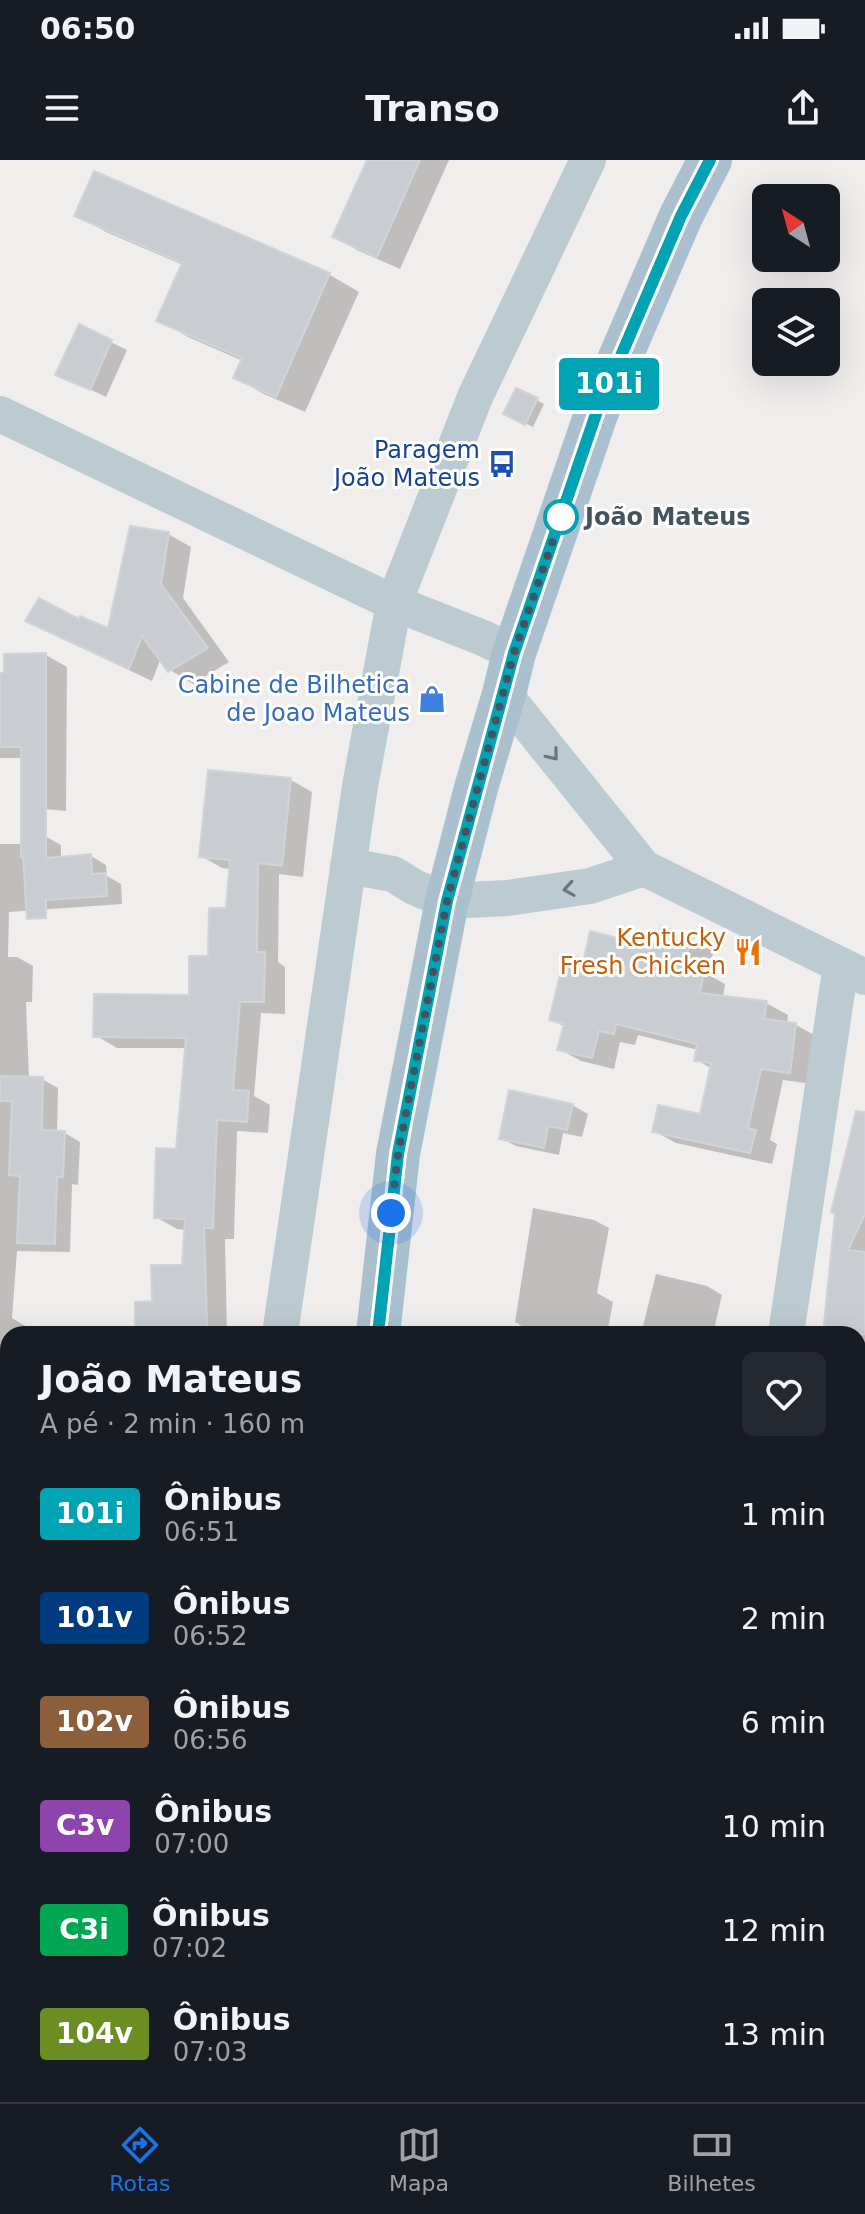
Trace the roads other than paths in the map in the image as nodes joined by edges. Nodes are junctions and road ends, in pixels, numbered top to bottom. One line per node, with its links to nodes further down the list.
1 (588, 160): 4 (street)
2 (710, 160): 5 (main road)
3 (0, 414): 4 (street)
4 (394, 603): 5 (street); 6 (street)
5 (509, 674): 7 (street, one-way to 7); 8 (main road)
6 (348, 866): 8 (street); 10 (street)
7 (644, 868): 8 (street, one-way to 8); 9 (street)
8 (447, 901): 11 (main road)
9 (853, 971): 12 (street)
10 (281, 1326)
11 (379, 1326)
12 (787, 1326)

